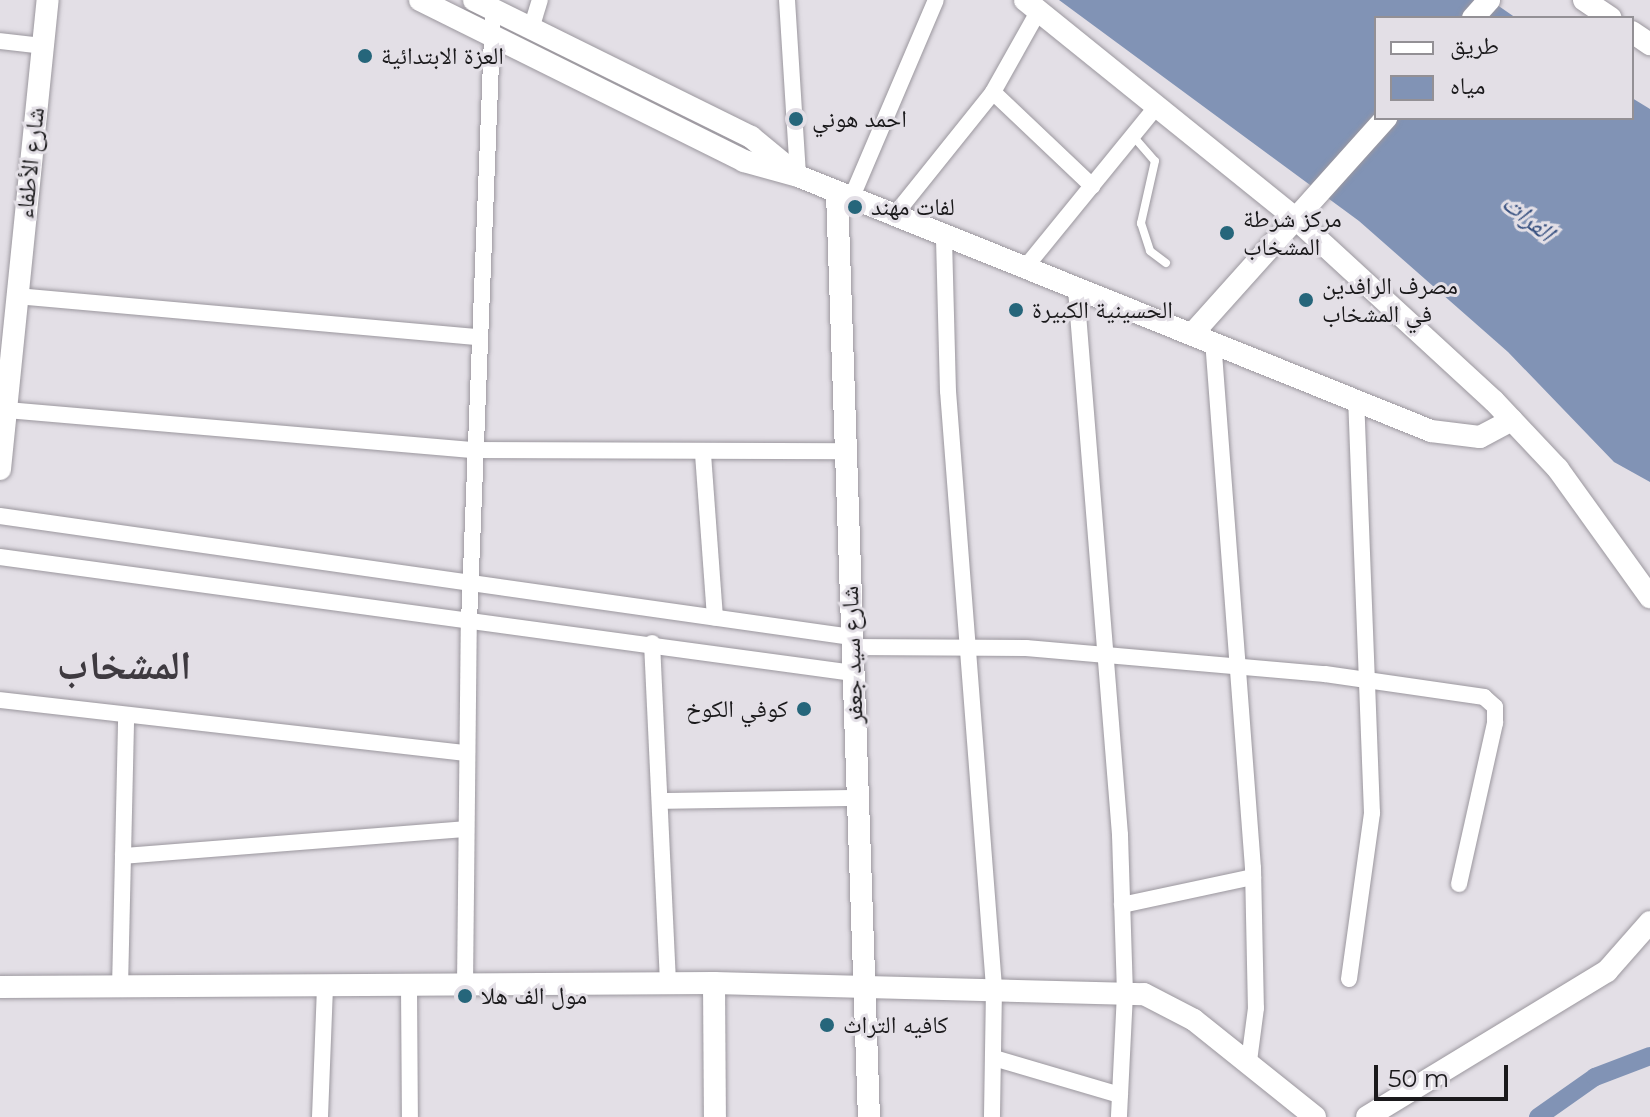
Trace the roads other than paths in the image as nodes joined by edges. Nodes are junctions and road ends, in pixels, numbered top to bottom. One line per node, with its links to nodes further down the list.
1 (48, 0): 15 (street, شارع الأطفاء)
2 (420, 0): 13 (street)
3 (540, 0): 12 (street)
4 (787, 0): 20 (street)
5 (936, 0): 22 (street)
6 (1489, 0): 10 (street)
7 (1584, 0): 11 (street)
8 (484, 5): 12 (street); 13 (street)
9 (1032, 5): 16 (street); 17 (street)
10 (1475, 16)
11 (1608, 16)
12 (531, 29): 20 (street)
13 (490, 34): 20 (street); 31 (street)
14 (0, 41): 15 (street)
15 (43, 46): 29 (street, شارع الأطفاء)
16 (993, 92): 21 (street); 23 (street)
17 (1157, 106): 19 (street); 24 (street)
18 (1384, 120): 24 (street)
19 (1133, 136): 21 (street); 26 (lane)
20 (798, 176): 22 (street)
21 (1092, 186): 27 (street)
22 (844, 196): 23 (street); 36 (street, شارع سيد جعفر)
23 (893, 217): 25 (street)
24 (1296, 219): 30 (street); 34 (street)
25 (944, 239): 27 (street); 47 (street)
26 (1166, 263)
27 (1024, 269): 28 (street)
28 (1076, 289): 30 (street); 48 (street)
29 (16, 296): 31 (street); 32 (street, شارع الأطفاء)
30 (1204, 336): 33 (street); 49 (street)
31 (479, 337): 35 (street)
32 (4, 397): 35 (street); 38 (street, شارع الأطفاء)
33 (1356, 400): 34 (street); 51 (street)
34 (1512, 420): 42 (street)
35 (475, 450): 37 (street); 41 (street)
36 (844, 451): 37 (street); 45 (street, شارع سيد جعفر)
37 (703, 454): 43 (street)
38 (0, 469)
39 (0, 516): 41 (street)
40 (0, 557): 44 (street)
41 (470, 584): 43 (street); 44 (street)
42 (1650, 597)
43 (715, 618): 45 (street)
44 (469, 622): 46 (street); 54 (street)
45 (851, 642): 47 (street); 50 (street, شارع سيد جعفر)
46 (652, 643): 50 (street); 56 (street)
47 (972, 646): 48 (street); 72 (street)
48 (1103, 656): 49 (street); 61 (street)
49 (1237, 669): 51 (street); 59 (street)
50 (853, 673): 55 (street, شارع سيد جعفر)
51 (1369, 679): 60 (street); 63 (street)
52 (0, 700): 53 (street)
53 (126, 715): 54 (street); 58 (street)
54 (467, 753): 57 (street)
55 (858, 798): 56 (street); 66 (street, شارع سيد جعفر)
56 (660, 801): 64 (street)
57 (466, 829): 58 (street); 67 (street)
58 (123, 856): 71 (street)
59 (1253, 877): 61 (street); 75 (street)
60 (1459, 884)
61 (1122, 905): 73 (street)
62 (1650, 922): 84 (street)
63 (1349, 979)
64 (668, 983): 65 (street); 67 (street)
65 (714, 983): 66 (street); 79 (street)
66 (866, 985): 72 (street); 80 (street, شارع سيد جعفر)
67 (465, 986): 70 (street)
68 (0, 987): 71 (street)
69 (325, 987): 70 (street); 71 (street); 77 (street)
70 (409, 987): 78 (street)
71 (120, 988)
72 (994, 988): 73 (street); 74 (street)
73 (1125, 993): 75 (street); 76 (street)
74 (994, 1058): 76 (street); 81 (street)
75 (1249, 1061): 83 (street)
76 (1120, 1095): 82 (street)
77 (320, 1117)
78 (410, 1117)
79 (715, 1117)
80 (869, 1117)
81 (992, 1117)
82 (1119, 1117)
83 (1315, 1117)
84 (1367, 1117)

